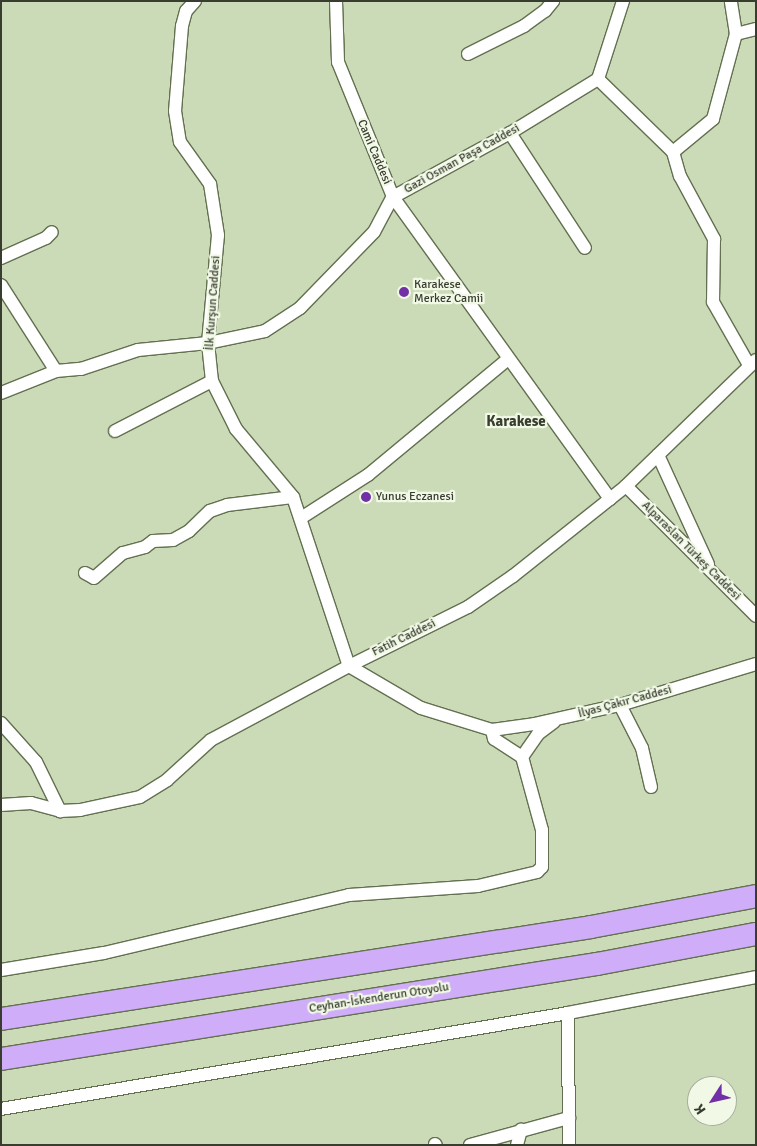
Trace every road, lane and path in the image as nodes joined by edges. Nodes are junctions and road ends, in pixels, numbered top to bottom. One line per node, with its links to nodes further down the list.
1 (195, 1): 17 (street, İlk Kurşun Caddesi)
2 (336, 1): 12 (street, Cami Caddesi)
3 (552, 1): 8 (street)
4 (623, 1): 9 (street)
5 (731, 1): 7 (street)
6 (756, 29): 7 (street)
7 (736, 34): 11 (street)
8 (468, 54)
9 (598, 79): 10 (street, Gazi Osman Paşa Caddesi); 11 (street)
10 (510, 133): 12 (street, Gazi Osman Paşa Caddesi); 14 (street)
11 (673, 152): 19 (street)
12 (393, 197): 17 (street, Gazi Osman Paşa Caddesi); 18 (street, Cami Caddesi)
13 (52, 232): 15 (street)
14 (585, 248)
15 (1, 258)
16 (1, 285): 20 (street)
17 (208, 343): 20 (street, Gazi Osman Paşa Caddesi); 21 (street, İlk Kurşun Caddesi)
18 (508, 358): 27 (street, Cami Caddesi); 28 (street)
19 (752, 362): 24 (street, Fatih Caddesi)
20 (56, 371): 22 (street, Gazi Osman Paşa Caddesi)
21 (212, 381): 23 (street); 26 (street, İlk Kurşun Caddesi)
22 (1, 393)
23 (115, 431)
24 (658, 455): 25 (street, Fatih Caddesi); 30 (street)
25 (626, 486): 27 (street, Fatih Caddesi); 30 (street, Alparaslan Türkeş Caddesi)
26 (293, 497): 28 (street, İlk Kurşun Caddesi); 29 (street)
27 (610, 499): 33 (street, Fatih Caddesi)
28 (301, 518): 33 (street, İlk Kurşun Caddesi)
29 (85, 573)
30 (713, 573): 31 (street, Alparaslan Türkeş Caddesi)
31 (756, 616)
32 (756, 664): 34 (street, İlyas Çakır Caddesi)
33 (349, 666): 37 (street); 41 (street, Fatih Caddesi)
34 (620, 705): 35 (street, İlyas Çakır Caddesi); 39 (street)
35 (561, 718): 37 (street, İlyas Çakır Caddesi); 38 (street)
36 (1, 723): 41 (street)
37 (492, 730): 38 (street)
38 (522, 756): 44 (street)
39 (651, 787)
40 (1, 805): 41 (street, Fatih Caddesi)
41 (60, 811)
42 (756, 896): 47 (highway)
43 (756, 934): 48 (highway, Ceyhan-İskenderun Otoyolu)
44 (1, 970)
45 (756, 976): 46 (street)
46 (568, 1013): 49 (street); 50 (street)
47 (1, 1019)
48 (1, 1059)
49 (1, 1109)
50 (569, 1118): 51 (street); 54 (street)
51 (521, 1130): 52 (street); 53 (street)
52 (470, 1145)
53 (517, 1145)
54 (569, 1145)

